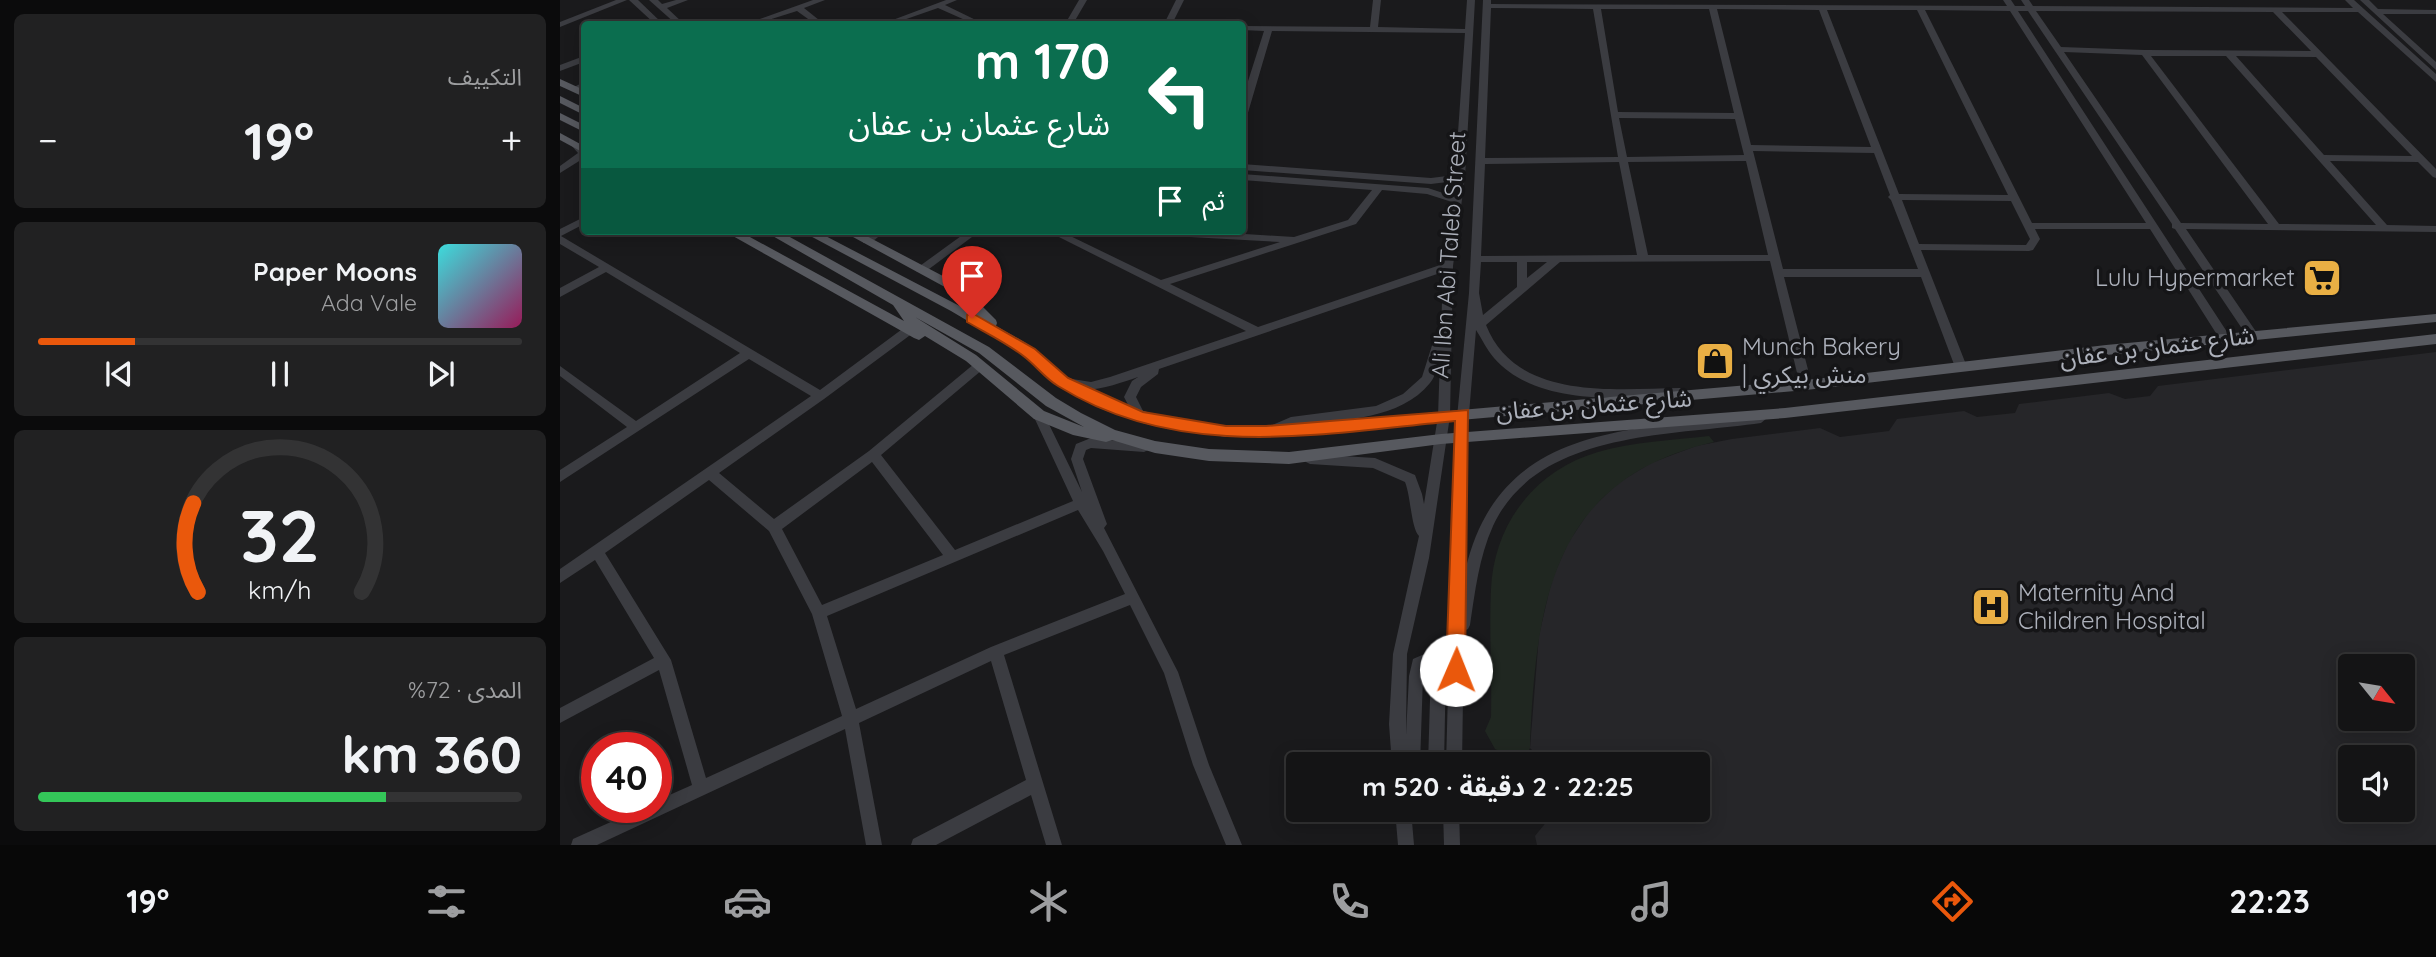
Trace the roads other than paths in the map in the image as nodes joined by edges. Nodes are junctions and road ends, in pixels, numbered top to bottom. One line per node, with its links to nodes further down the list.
1 (623, 0): 39 (street)
2 (633, 0): 31 (street)
3 (653, 0): 21 (street)
4 (684, 0): 21 (street)
5 (821, 0): 23 (street)
6 (953, 0): 19 (street)
7 (1083, 0): 37 (street)
8 (1180, 0): 38 (street)
9 (1377, 0): 42 (street)
10 (1471, 0): 43 (street, Ali Ibn Abi Taleb Street)
11 (2007, 0): 26 (street)
12 (2102, 0): 25 (street)
13 (2349, 0): 28 (street)
14 (2364, 0): 29 (street)
15 (1487, 3): 20 (street); 77 (street, Ali Ibn Abi Taleb Street)
16 (1717, 4): 20 (street); 22 (street); 65 (street)
17 (1835, 4): 22 (street); 24 (street)
18 (2027, 4): 25 (street); 26 (street); 44 (street)
19 (938, 5): 35 (street); 36 (street)
20 (1597, 6): 63 (street)
21 (661, 7): 32 (street)
22 (1822, 7): 71 (street)
23 (798, 8): 33 (street); 34 (street)
24 (1920, 9): 26 (street); 86 (street)
25 (2108, 9): 27 (street)
26 (2014, 10): 90 (street)
27 (2276, 10): 28 (street); 46 (street)
28 (2361, 10): 53 (street)
29 (2376, 11): 30 (street); 48 (street)
30 (2436, 12)
31 (656, 21)
32 (677, 21)
33 (759, 21)
34 (816, 21)
35 (894, 21)
36 (973, 21)
37 (1071, 21)
38 (1170, 21)
39 (560, 25)
40 (1246, 28): 41 (street)
41 (1269, 28): 42 (street); 61 (street)
42 (1374, 28): 43 (street)
43 (1468, 31): 82 (street, Ali Ibn Abi Taleb Street)
44 (2058, 49): 45 (street); 91 (street)
45 (2145, 54): 47 (street); 92 (street)
46 (2317, 54): 47 (street); 76 (street)
47 (2230, 55): 75 (street)
48 (2423, 55): 49 (street); 51 (street)
49 (2436, 56)
50 (581, 60): 52 (street)
51 (2436, 67)
52 (560, 68)
53 (2436, 79)
54 (560, 82): 56 (main road)
55 (581, 86): 56 (street)
56 (573, 89): 58 (main road)
57 (560, 92): 60 (main road)
58 (581, 93)
59 (560, 99): 62 (main road)
60 (581, 100)
61 (1246, 103)
62 (581, 110)
63 (1614, 115): 65 (street); 74 (street)
64 (560, 116): 67 (main road)
65 (1739, 116): 72 (street)
66 (560, 124): 68 (main road)
67 (581, 129)
68 (581, 130)
69 (560, 136): 70 (main road)
70 (580, 148)
71 (1875, 150): 72 (street); 85 (street)
72 (1748, 153): 74 (street); 109 (street)
73 (581, 156): 79 (street)
74 (1623, 158): 77 (street); 108 (street)
75 (2323, 158): 76 (street); 93 (street)
76 (2420, 159): 80 (street)
77 (1480, 161): 110 (street, Ali Ibn Abi Taleb Street)
78 (1246, 167): 84 (street)
79 (560, 170)
80 (2436, 175)
81 (1246, 177): 83 (street)
82 (1460, 177): 84 (street); 87 (street, Ali Ibn Abi Taleb Street)
83 (1380, 186): 84 (street); 105 (street)
84 (1430, 186): 87 (street)
85 (1893, 197): 86 (street); 107 (street)
86 (2015, 198): 89 (street)
87 (1457, 201): 113 (street, Ali Ibn Abi Taleb Street)
88 (581, 222): 95 (street)
89 (2030, 226): 90 (street); 107 (street)
90 (2153, 226): 123 (street)
91 (2176, 226): 92 (street); 125 (street)
92 (2276, 227): 93 (street)
93 (2384, 228): 94 (street)
94 (2436, 229)
95 (560, 233)
96 (737, 235): 128 (main road)
97 (777, 235): 122 (main road, شارع عثمان بن عفان)
98 (815, 235): 132 (main road, شارع عثمان بن عفان)
99 (856, 235): 106 (main road)
100 (875, 235): 106 (street)
101 (970, 235): 115 (street)
102 (1060, 235): 118 (street)
103 (1216, 235): 105 (street)
104 (560, 239): 114 (street)
105 (1297, 239): 118 (street)
106 (867, 241): 115 (main road)
107 (1914, 247): 117 (street)
108 (1643, 258): 109 (street); 112 (street)
109 (1774, 258): 116 (street)
110 (1476, 259): 111 (street); 121 (street, Ali Ibn Abi Taleb Street)
111 (1522, 259): 112 (street); 119 (street)
112 (1557, 259): 119 (street)
113 (1448, 266): 124 (street, Ali Ibn Abi Taleb Street); 129 (street)
114 (607, 267): 120 (street); 134 (street)
115 (922, 270): 132 (main road)
116 (1778, 272): 117 (street); 140 (street)
117 (1923, 273): 137 (street)
118 (1160, 284): 129 (street)
119 (1522, 288): 127 (street)
120 (560, 293)
121 (1474, 293): 127 (street); 144 (street, Ali Ibn Abi Taleb Street)
122 (893, 299): 136 (main road); 151 (main road, شارع عثمان بن عفان)
123 (2204, 306): 125 (street); 131 (street)
124 (1447, 312): 145 (street, Ali Ibn Abi Taleb Street); 148 (street)
125 (2240, 317): 130 (street)
126 (2436, 318): 130 (main road, شارع عثمان بن عفان)
127 (1481, 323): 140 (street)
128 (909, 330): 136 (main road); 141 (street)
129 (1258, 332): 135 (street)
130 (2253, 336): 131 (main road, شارع عثمان بن عفان)
131 (2225, 338): 137 (main road, شارع عثمان بن عفان)
132 (1007, 339): 139 (main road, شارع عثمان بن عفان)
133 (2436, 339): 142 (main road, شارع عثمان بن عفان)
134 (749, 353): 141 (street); 147 (street)
135 (1180, 356): 139 (street); 146 (street)
136 (978, 367): 143 (main road); 152 (street)
137 (1961, 367): 140 (main road, شارع عثمان بن عفان)
138 (560, 370): 147 (street)
139 (1063, 382): 146 (main road, شارع عثمان بن عفان)
140 (1806, 385): 144 (main road, شارع عثمان بن عفان)
141 (820, 396): 154 (street)
142 (1785, 413): 149 (main road, شارع عثمان بن عفان); 167 (street)
143 (1039, 415): 151 (main road); 156 (street)
144 (1463, 415): 145 (main road, شارع عثمان بن عفان); 149 (street, Ali Ibn Abi Taleb Street)
145 (1444, 416): 148 (main road, شارع عثمان بن عفان); 150 (street, Ali Ibn Abi Taleb Street)
146 (1140, 417): 148 (main road, شارع عثمان بن عفان)
147 (636, 427): 155 (street)
148 (1266, 432)
149 (1461, 438): 150 (main road, شارع عثمان بن عفان); 167 (street, Ali Ibn Abi Taleb Street)
150 (1441, 439): 153 (main road, شارع عثمان بن عفان); 161 (street, Ali Ibn Abi Taleb Street)
151 (1155, 447): 153 (main road, شارع عثمان بن عفان); 158 (street)
152 (873, 454): 157 (street); 160 (street)
153 (1289, 458): 161 (street)
154 (709, 472): 157 (street); 159 (street)
155 (560, 477)
156 (1081, 503): 158 (street); 160 (street)
157 (774, 527): 164 (street)
158 (1108, 547): 163 (street)
159 (597, 551): 162 (street); 166 (street)
160 (952, 557): 164 (street)
161 (1422, 558): 170 (street)
162 (560, 577)
163 (1133, 597): 165 (street); 182 (street)
164 (819, 613): 169 (street)
165 (996, 652): 169 (street); 174 (street)
166 (664, 660): 168 (street); 175 (street)
167 (1456, 670): 173 (street, Ali Ibn Abi Taleb Street)
168 (560, 716)
169 (851, 719): 175 (street); 179 (street)
170 (1399, 752)
171 (1413, 752): 172 (street)
172 (1436, 752)
173 (1454, 752)
174 (1035, 784): 180 (street); 181 (street)
175 (701, 788): 178 (street)
176 (1405, 822): 183 (street)
177 (1410, 822): 183 (street)
178 (579, 845)
179 (874, 845)
180 (919, 845)
181 (1054, 845)
182 (1234, 845)
183 (1408, 845)

